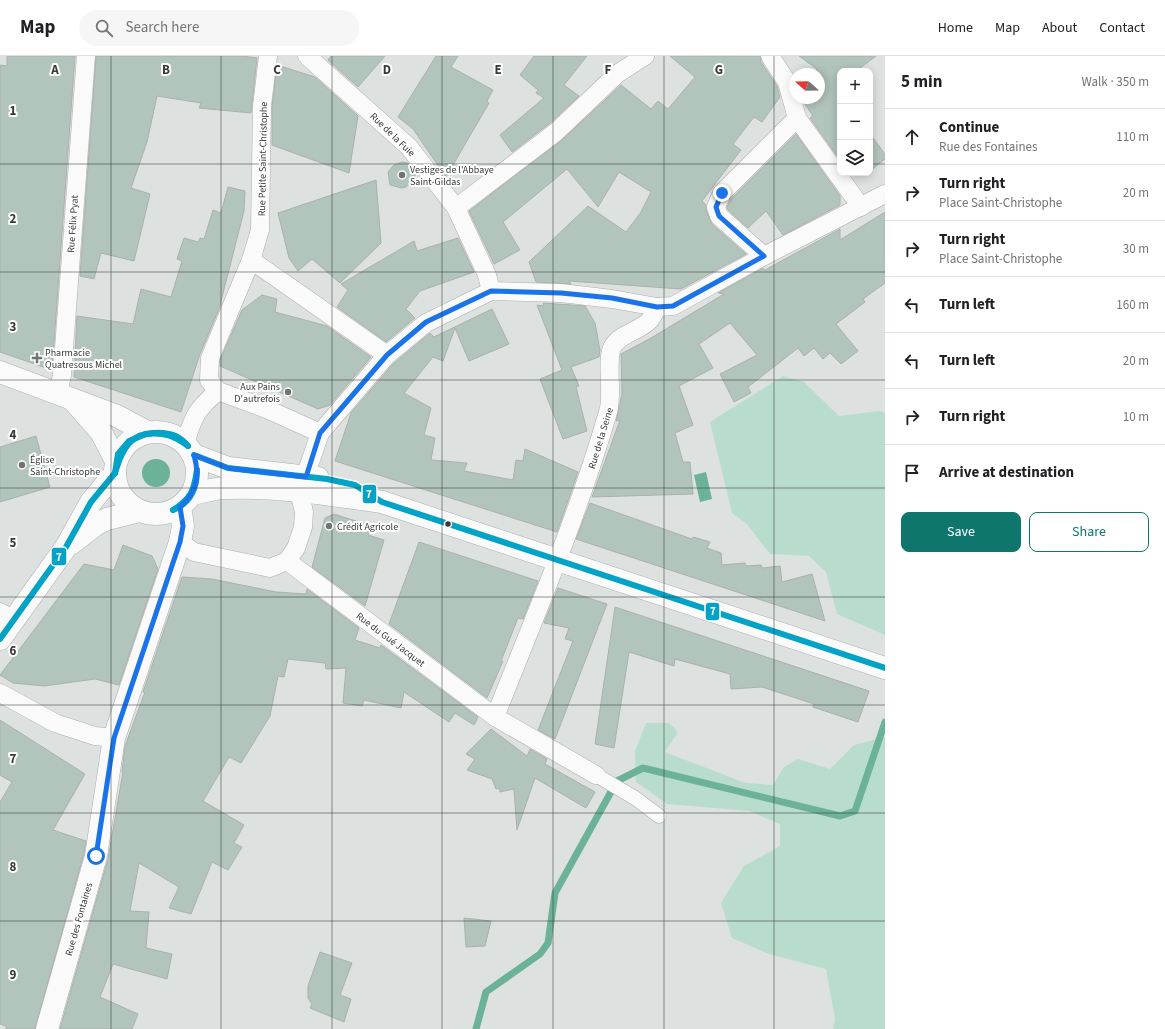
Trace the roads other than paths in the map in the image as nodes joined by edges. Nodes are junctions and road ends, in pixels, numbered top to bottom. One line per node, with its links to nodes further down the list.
1 (86, 56): 17 (street, Rue Félix Pyat)
2 (268, 56): 11 (street, Rue Petite Saint-Christophe)
3 (307, 56): 9 (street, Rue de la Fuie)
4 (645, 56): 9 (street)
5 (770, 56): 6 (street)
6 (797, 118): 8 (street); 10 (street)
7 (885, 194): 8 (street)
8 (861, 207): 10 (street)
9 (456, 208): 12 (street, Rue de la Fuie)
10 (764, 256): 13 (street)
11 (251, 260): 14 (street); 16 (street, Rue Petite Saint-Christophe)
12 (491, 291): 13 (street); 14 (street)
13 (657, 307): 28 (street, Rue de la Seine)
14 (387, 355): 19 (street)
15 (0, 372): 17 (main road)
16 (218, 391): 19 (street); 20 (street)
17 (64, 395): 18 (main road); 21 (main road)
18 (148, 432): 20 (main road); 21 (main road)
19 (320, 433): 22 (street)
20 (190, 449): 22 (main road); 23 (main road)
21 (115, 467): 24 (main road); 26 (main road)
22 (302, 484): 23 (main road); 27 (street); 28 (main road)
23 (186, 500): 24 (main road); 25 (main road, Rue des Fontaines)
24 (139, 511): 26 (main road)
25 (180, 542): 27 (street); 34 (main road, Rue des Fontaines)
26 (66, 547): 29 (main road)
27 (287, 561): 33 (street, Rue du Gué Jacquet)
28 (557, 561): 31 (main road); 33 (street)
29 (7, 616): 30 (main road)
30 (0, 639)
31 (884, 667)
32 (0, 693): 34 (street)
33 (495, 717): 35 (street, Rue du Gué Jacquet)
34 (114, 738): 37 (main road, Rue des Fontaines)
35 (596, 775): 36 (street)
36 (659, 816)
37 (47, 1029)

